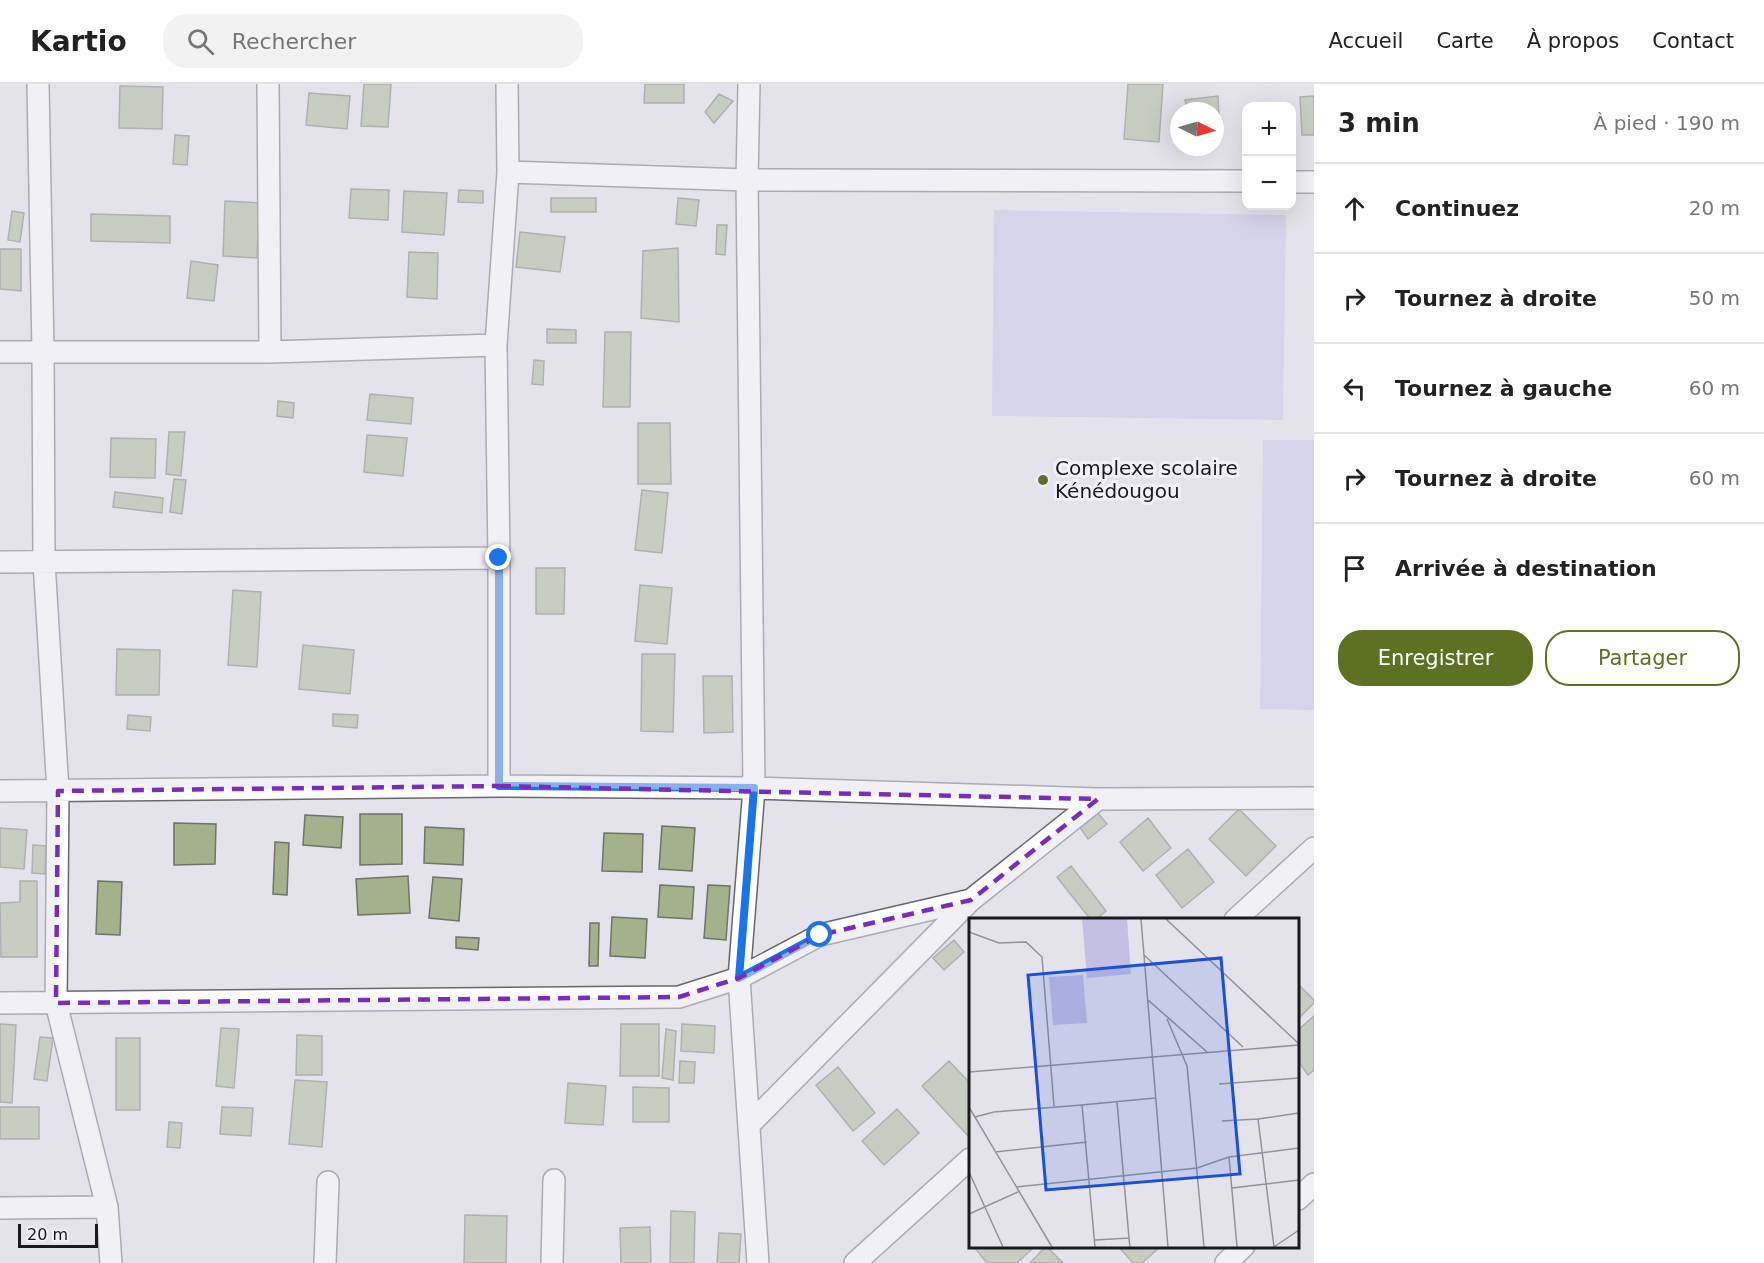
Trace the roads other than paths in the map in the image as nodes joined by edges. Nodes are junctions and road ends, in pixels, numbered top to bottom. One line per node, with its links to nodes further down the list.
1 (38, 84): 12 (street)
2 (268, 84): 13 (street)
3 (507, 84): 5 (street)
4 (749, 84): 6 (street)
5 (508, 172): 6 (street); 10 (street)
6 (747, 180): 7 (street); 18 (street)
7 (1242, 182)
8 (1296, 182): 9 (street)
9 (1314, 182)
10 (496, 345): 13 (street); 14 (street)
11 (0, 352): 12 (street)
12 (43, 352): 13 (street); 16 (street)
13 (270, 352)
14 (499, 558): 16 (street); 17 (street)
15 (0, 562): 16 (street)
16 (44, 562): 20 (street)
17 (499, 786): 18 (street); 20 (street)
18 (754, 788): 22 (street); 26 (street)
19 (0, 791): 20 (street)
20 (58, 791): 28 (street)
21 (1314, 798): 22 (street)
22 (1098, 799): 24 (street)
23 (1314, 848): 25 (street)
24 (971, 900): 26 (street); 29 (street)
25 (1237, 918)
26 (739, 978): 28 (street); 29 (street)
27 (0, 1003): 28 (street)
28 (56, 1003): 35 (street)
29 (750, 1124): 41 (street)
30 (969, 1159): 42 (street)
31 (554, 1180): 40 (street)
32 (328, 1182): 39 (street)
33 (1314, 1184): 34 (street)
34 (1299, 1198)
35 (106, 1207): 36 (street); 38 (street)
36 (0, 1208)
37 (1242, 1248): 43 (street)
38 (111, 1263)
39 (325, 1263)
40 (552, 1263)
41 (758, 1263)
42 (855, 1263)
43 (1226, 1263)

